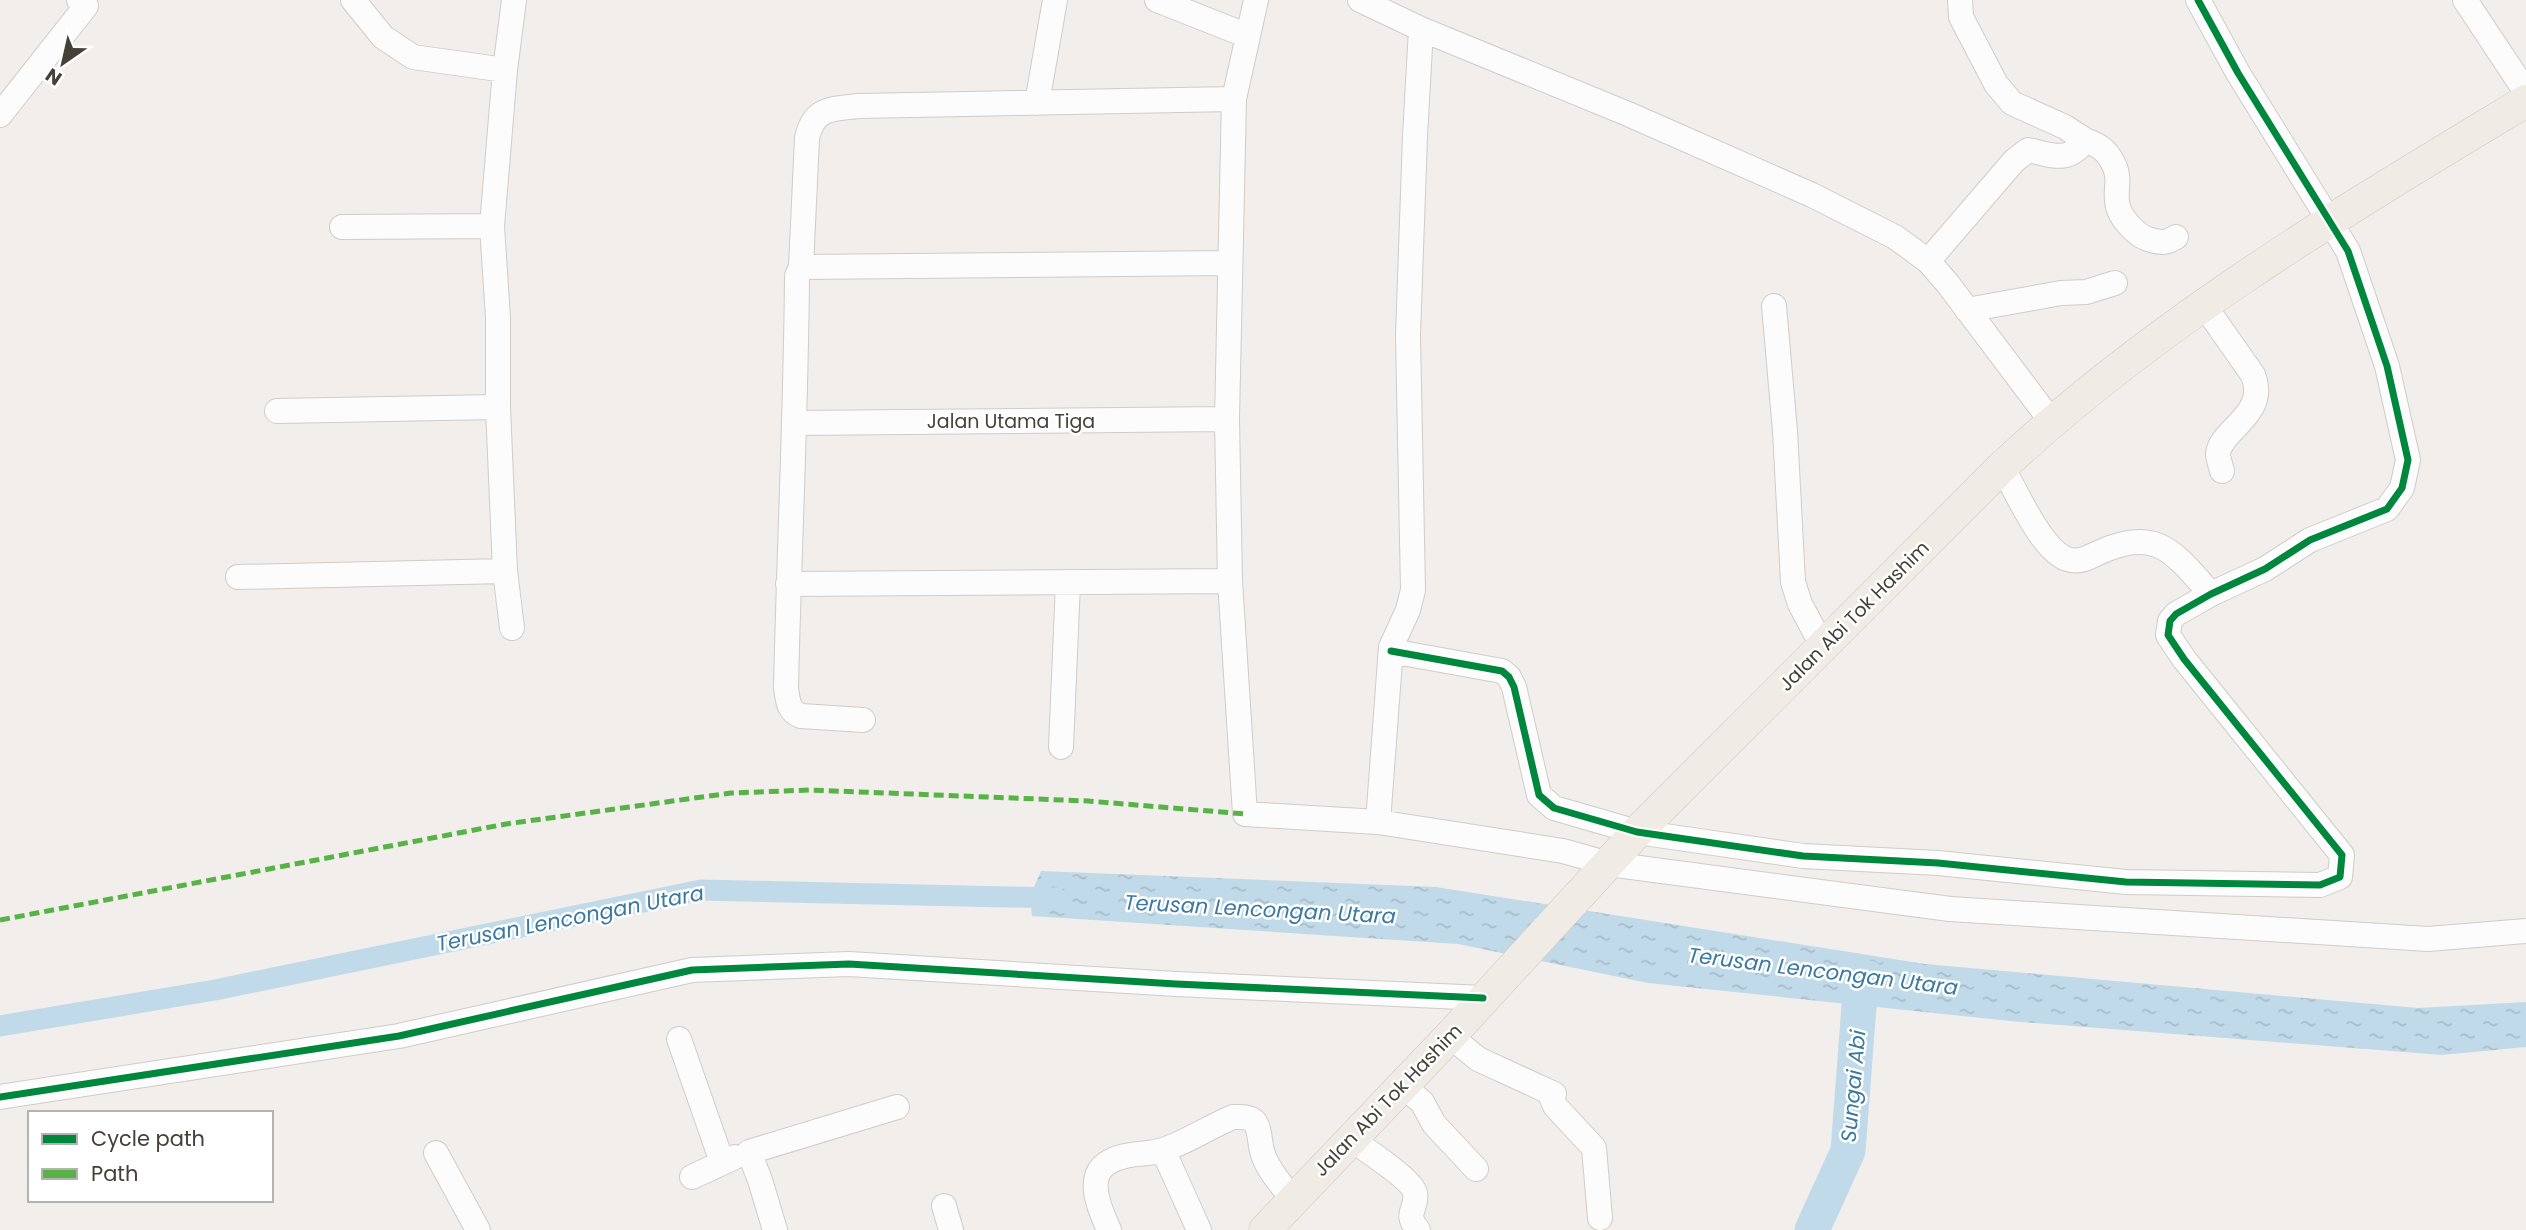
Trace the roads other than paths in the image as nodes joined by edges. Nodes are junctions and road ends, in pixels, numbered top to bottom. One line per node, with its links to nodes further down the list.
1 (79, 0): 18 (street)
2 (353, 0): 13 (street)
3 (514, 0): 13 (street)
4 (1055, 0): 17 (street)
5 (1157, 0): 12 (street)
6 (1256, 0): 12 (street)
7 (1360, 0): 11 (street)
8 (1960, 0): 19 (street)
9 (2198, 0): 20 (street)
10 (2465, 0): 14 (street)
11 (1421, 29): 24 (street); 46 (street)
12 (1248, 36): 15 (street)
13 (505, 70): 22 (street)
14 (2526, 92)
15 (1234, 99): 17 (street); 25 (street)
16 (2526, 101): 20 (main road, Jalan Abi Tok Hashim)
17 (1037, 103): 26 (street)
18 (0, 115)
19 (2085, 140): 23 (street); 24 (street)
20 (2328, 221): 28 (main road, Jalan Abi Tok Hashim); 43 (street)
21 (342, 226): 22 (street)
22 (492, 226): 31 (street)
23 (2176, 237)
24 (1928, 261): 30 (street)
25 (1229, 263): 26 (street); 33 (street)
26 (802, 267): 35 (street)
27 (2115, 283): 30 (street)
28 (2204, 305): 34 (main road, Jalan Abi Tok Hashim); 37 (street)
29 (1774, 306): 45 (street)
30 (1967, 310): 34 (street)
31 (498, 407): 32 (street); 38 (street)
32 (277, 411)
33 (1227, 419): 35 (street, Jalan Utama Tiga); 40 (street)
34 (2051, 421): 36 (main road, Jalan Abi Tok Hashim)
35 (796, 423): 41 (street)
36 (2003, 467): 43 (street); 45 (main road, Jalan Abi Tok Hashim)
37 (2222, 471)
38 (505, 571): 39 (street); 44 (street)
39 (238, 577)
40 (1230, 581): 42 (street); 49 (street)
41 (788, 583): 42 (street); 47 (street)
42 (1068, 583): 48 (street)
43 (2211, 594): 50 (street)
44 (512, 628)
45 (1823, 647): 50 (main road, Jalan Abi Tok Hashim)
46 (1391, 651): 49 (street); 50 (street)
47 (863, 720)
48 (1061, 747)
49 (1378, 822): 51 (street)
50 (1637, 832): 51 (main road, Jalan Abi Tok Hashim)
51 (1600, 872): 52 (street); 53 (main road, Jalan Abi Tok Hashim)
52 (2526, 931)
53 (1483, 998): 54 (main road, Jalan Abi Tok Hashim); 57 (street)
54 (1450, 1037): 56 (main road, Jalan Abi Tok Hashim); 68 (street)
55 (679, 1040): 63 (street)
56 (1402, 1086): 59 (main road, Jalan Abi Tok Hashim); 64 (street)
57 (0, 1097)
58 (897, 1107): 62 (street)
59 (1351, 1139): 66 (main road, Jalan Abi Tok Hashim); 75 (street)
60 (1163, 1150): 66 (street); 72 (street); 73 (street)
61 (436, 1153): 69 (street)
62 (749, 1153): 63 (street); 70 (street)
63 (722, 1162): 65 (street)
64 (1476, 1170)
65 (692, 1177)
66 (1293, 1200): 74 (main road, Jalan Abi Tok Hashim)
67 (944, 1206): 71 (street)
68 (1600, 1218)
69 (478, 1230)
70 (775, 1230)
71 (951, 1230)
72 (1109, 1230)
73 (1199, 1230)
74 (1265, 1230)
75 (1418, 1230)

